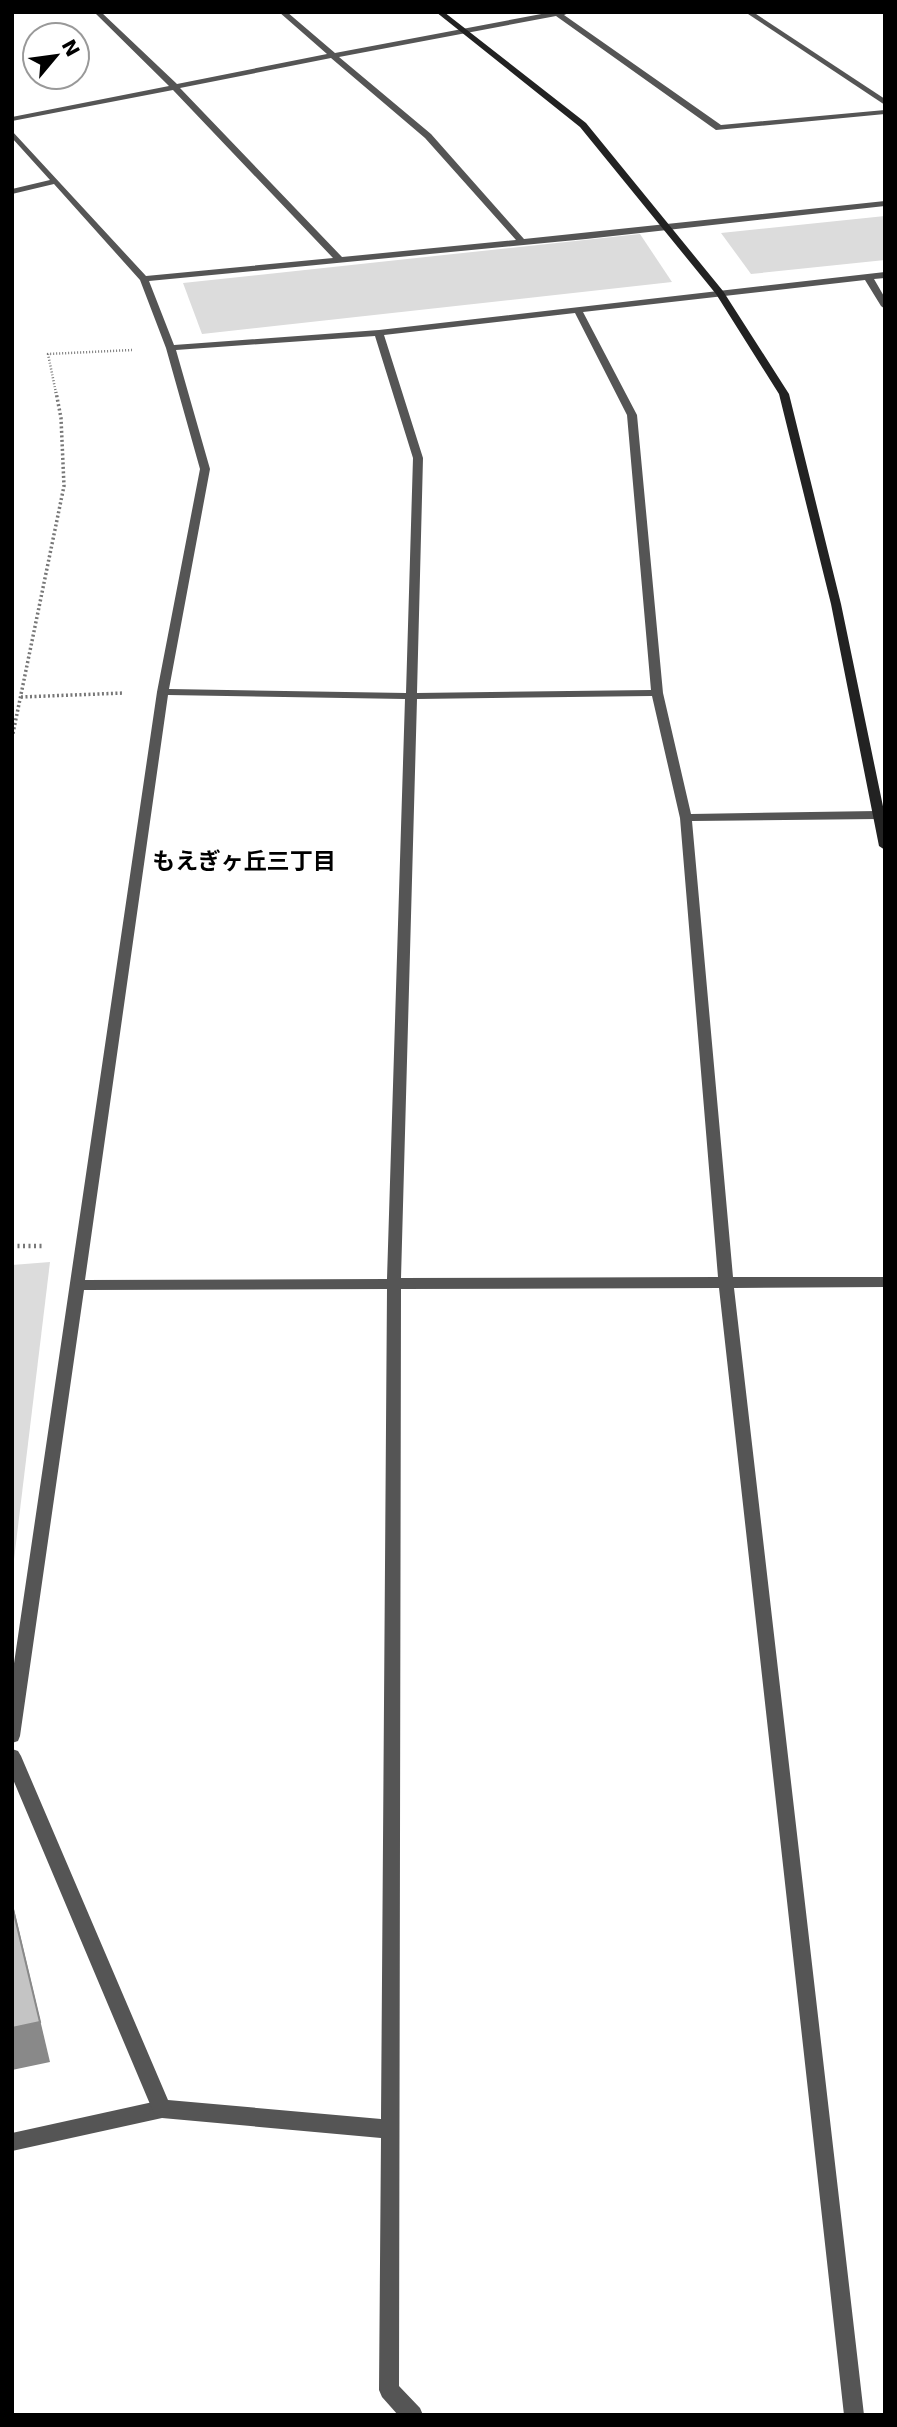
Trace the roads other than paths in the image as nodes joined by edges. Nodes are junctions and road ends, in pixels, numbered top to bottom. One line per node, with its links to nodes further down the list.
1 (97, 12): 9 (street)
2 (282, 12): 8 (street)
3 (439, 12): 7 (street)
4 (569, 12): 6 (street)
5 (748, 12): 10 (street)
6 (557, 13): 7 (street); 11 (street)
7 (465, 31): 8 (street); 17 (street)
8 (331, 56): 9 (street); 18 (street)
9 (174, 86): 12 (street); 19 (street)
10 (885, 103)
11 (885, 112)
12 (12, 119)
13 (12, 133): 14 (street)
14 (56, 181): 15 (street); 22 (street)
15 (12, 192)
16 (885, 202): 17 (street)
17 (668, 227): 18 (street); 23 (street)
18 (522, 242): 19 (street)
19 (339, 259): 22 (street)
20 (885, 275): 21 (street)
21 (868, 276): 23 (street); 24 (street)
22 (144, 279): 27 (street)
23 (720, 293): 25 (street); 31 (street)
24 (885, 306)
25 (578, 311): 26 (street); 29 (street)
26 (379, 332): 27 (street); 30 (street)
27 (171, 348): 28 (street)
28 (163, 692): 30 (street); 37 (street)
29 (657, 693): 30 (street); 32 (street)
30 (412, 696): 36 (street)
31 (877, 815): 32 (street); 33 (street)
32 (685, 818): 34 (street)
33 (885, 846)
34 (726, 1282): 35 (street); 36 (street); 44 (street)
35 (885, 1282)
36 (394, 1284): 37 (street); 41 (street)
37 (79, 1285): 38 (street)
38 (12, 1736)
39 (12, 1756): 40 (street)
40 (162, 2109): 41 (street); 42 (street)
41 (388, 2129): 43 (street)
42 (12, 2142)
43 (413, 2415)
44 (854, 2415)

